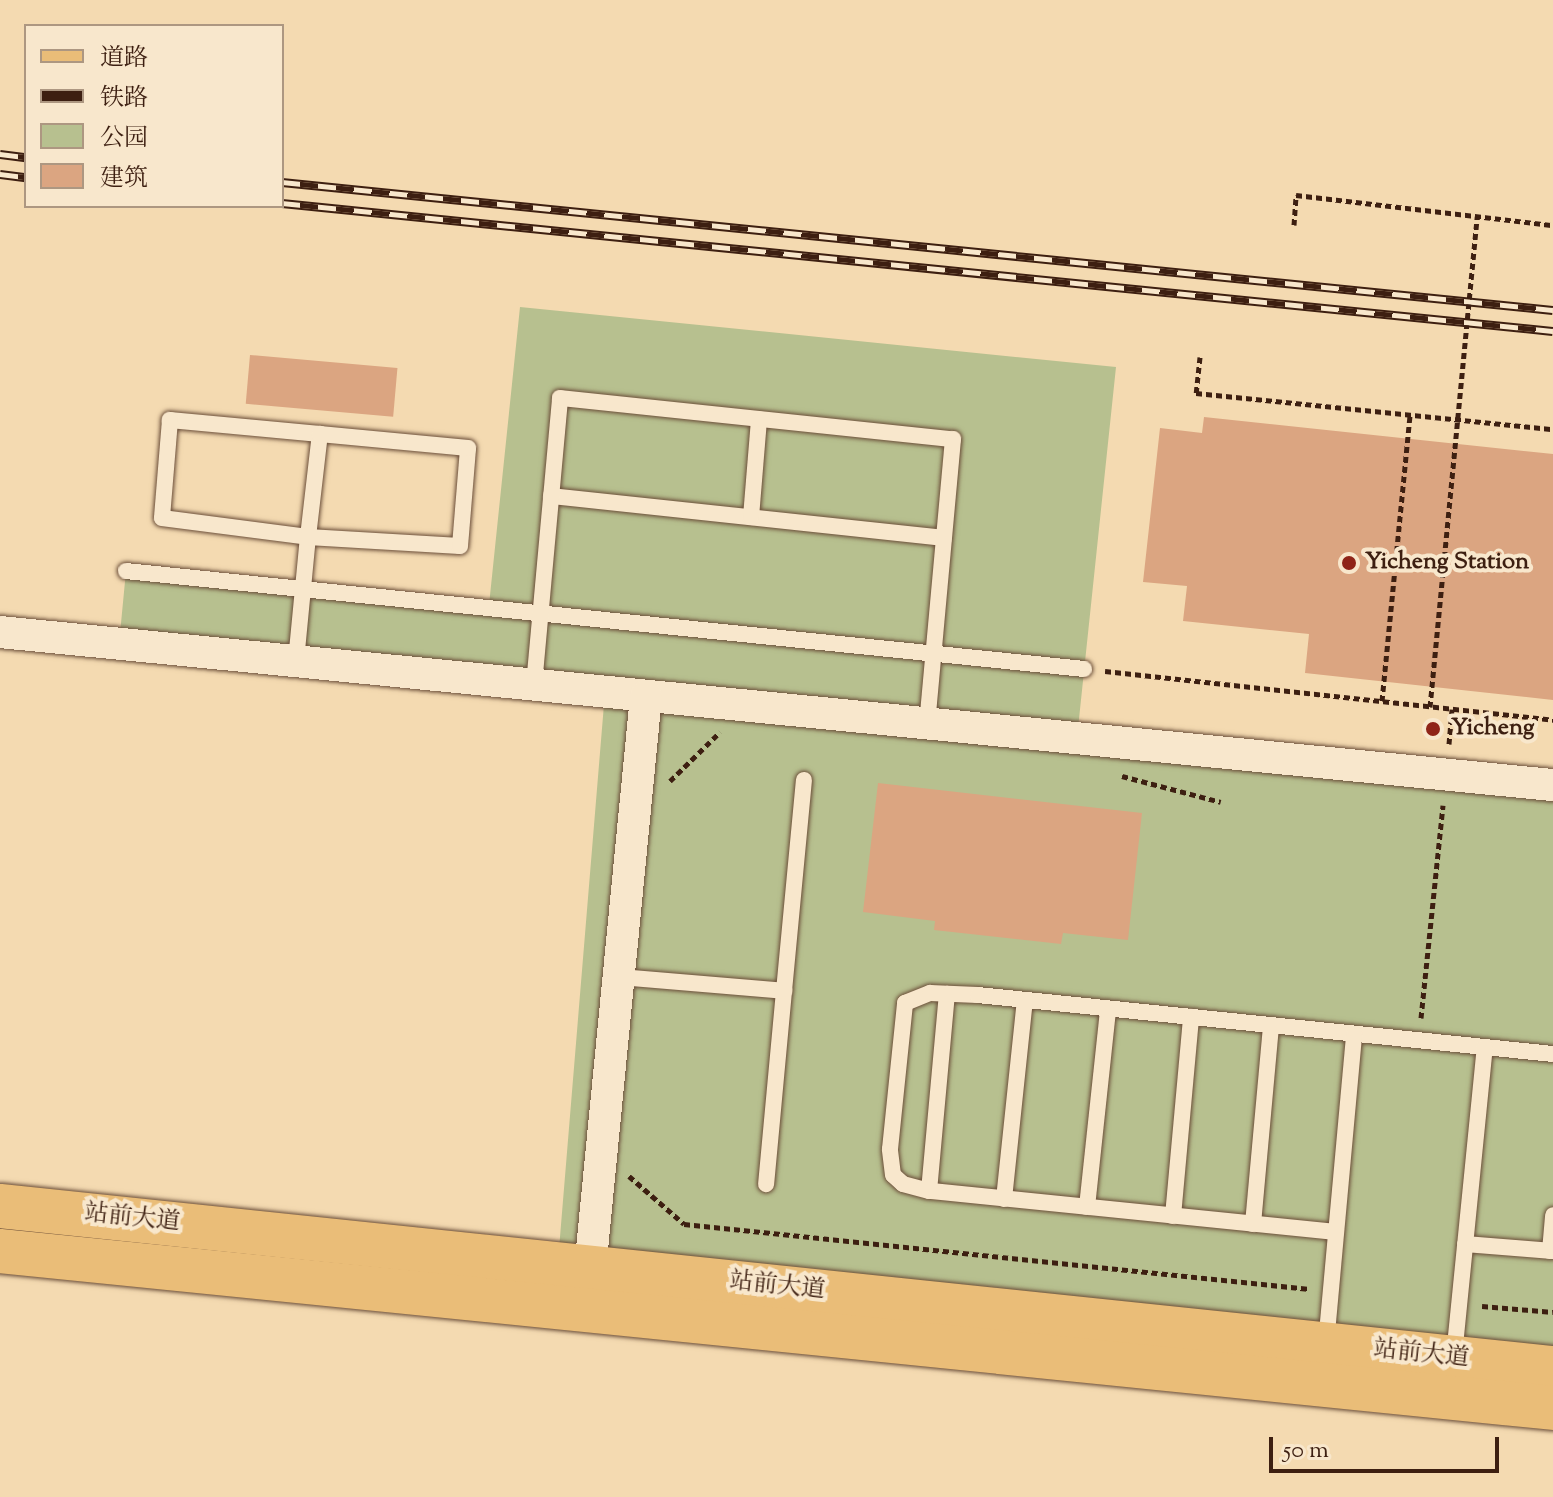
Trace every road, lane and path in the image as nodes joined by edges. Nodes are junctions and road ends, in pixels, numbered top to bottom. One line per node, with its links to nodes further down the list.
1 (1477, 216): 2 (path); 3 (path); 7 (path)
2 (1294, 225)
3 (1553, 225)
4 (1200, 357): 5 (path)
5 (1410, 414): 7 (path); 23 (path)
6 (759, 419): 10 (lane); 11 (lane); 13 (lane)
7 (1459, 420): 8 (path); 24 (path)
8 (1553, 429)
9 (320, 434): 12 (lane); 12 (lane); 12 (lane)
10 (551, 496): 11 (lane); 16 (lane)
11 (751, 517): 13 (lane)
12 (308, 537): 15 (lane)
13 (944, 538): 18 (lane)
14 (126, 571): 15 (lane)
15 (303, 588): 16 (lane); 19 (lane)
16 (541, 610): 18 (lane); 21 (lane)
17 (0, 632): 19 (street)
18 (934, 652): 20 (lane); 27 (lane)
19 (296, 661): 21 (street)
20 (1084, 669): 23 (path)
21 (534, 685): 22 (street)
22 (646, 696): 27 (street); 31 (street)
23 (1382, 701): 24 (path)
24 (1430, 707): 25 (path)
25 (1452, 709): 26 (path); 28 (path)
26 (1553, 720)
27 (927, 724): 28 (street)
28 (1446, 774): 30 (street); 39 (path)
29 (804, 780): 32 (lane)
30 (1553, 785)
31 (619, 977): 32 (lane); 54 (street)
32 (784, 991): 42 (lane)
33 (947, 994): 34 (lane); 43 (lane); 43 (lane)
34 (1025, 1000): 35 (lane); 44 (lane)
35 (1108, 1009): 36 (lane); 46 (lane)
36 (1191, 1017): 37 (lane); 48 (lane)
37 (1271, 1026): 38 (lane); 49 (lane)
38 (1354, 1034): 39 (lane); 50 (lane)
39 (1419, 1041): 40 (lane)
40 (1485, 1048): 41 (lane); 51 (lane)
41 (1553, 1054)
42 (766, 1184)
43 (929, 1191): 44 (lane)
44 (1004, 1199): 46 (lane)
45 (0, 1206): 54 (main road, 站前大道)
46 (1087, 1207): 48 (lane)
47 (1553, 1215): 53 (lane)
48 (1173, 1216): 49 (lane)
49 (1253, 1224): 50 (lane)
50 (1336, 1232): 58 (lane)
51 (1465, 1244): 53 (lane); 55 (lane)
52 (0, 1251): 56 (main road, 站前大道)
53 (1551, 1251)
54 (590, 1267): 56 (street); 58 (main road, 站前大道)
55 (1459, 1303): 57 (path); 59 (lane)
56 (586, 1310): 61 (main road, 站前大道)
57 (1553, 1312)
58 (1326, 1344): 59 (main road, 站前大道)
59 (1454, 1358): 60 (main road, 站前大道)
60 (1553, 1368)
61 (1553, 1408)

